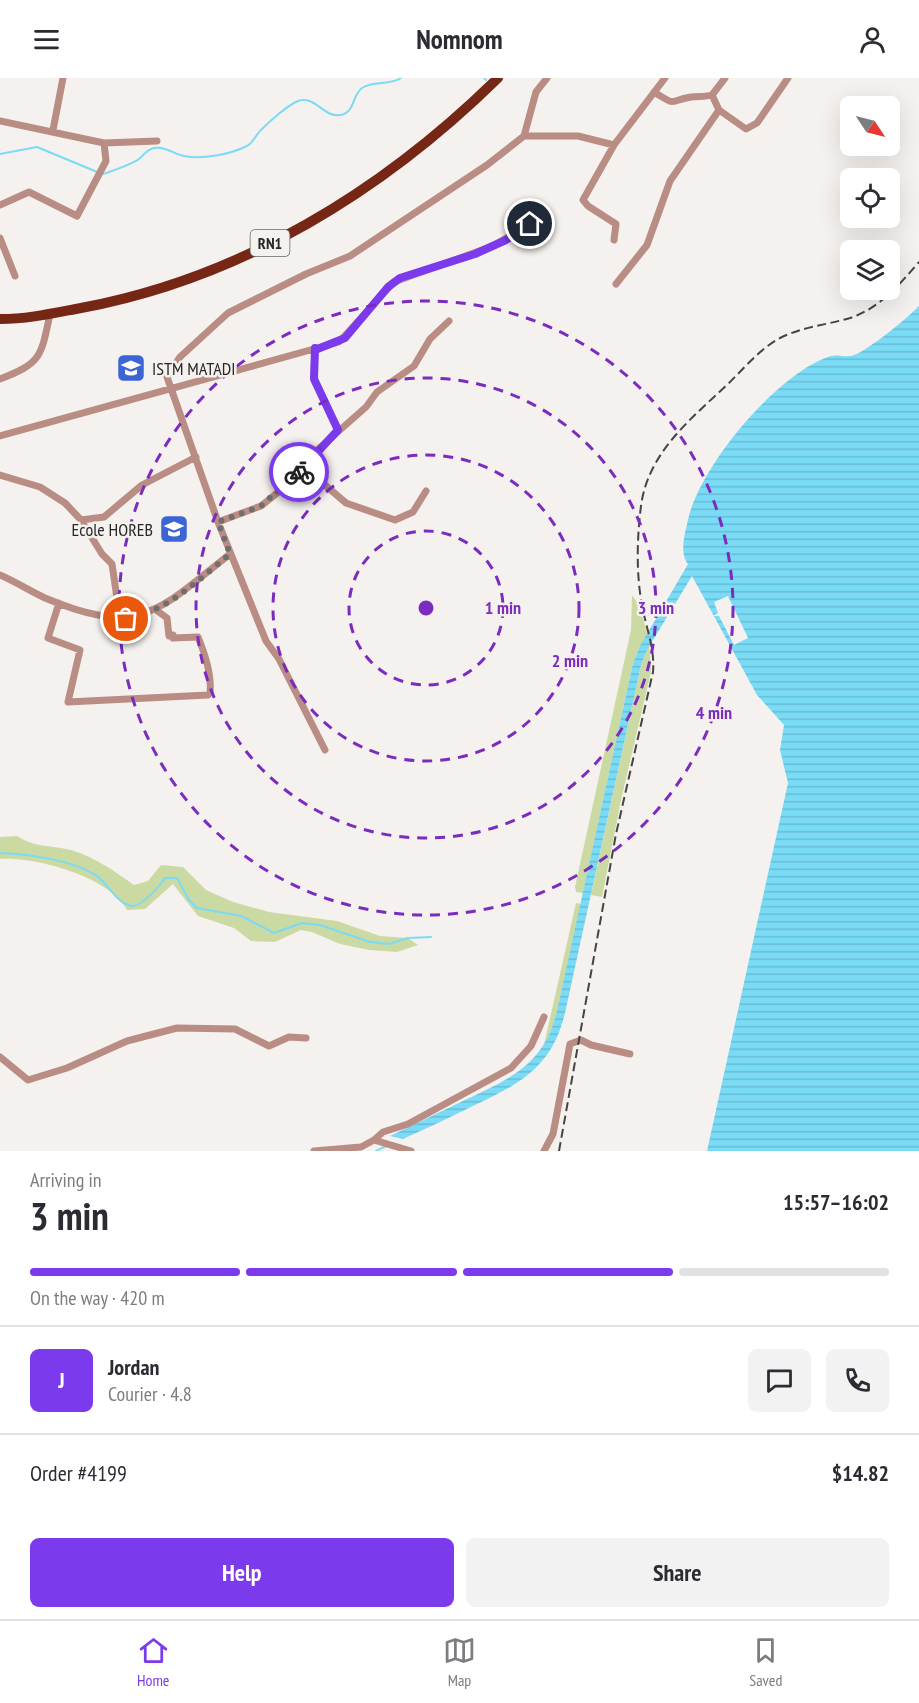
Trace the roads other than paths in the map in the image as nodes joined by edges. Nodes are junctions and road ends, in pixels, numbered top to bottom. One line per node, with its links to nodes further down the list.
1 (63, 78): 11 (street)
2 (498, 78): 22 (highway, RN1)
3 (547, 78): 12 (street)
4 (665, 78): 7 (street)
5 (725, 78): 8 (street)
6 (788, 78): 9 (street)
7 (654, 92): 8 (street); 15 (street)
8 (712, 95): 9 (street)
9 (719, 110): 21 (street)
10 (0, 121): 11 (street)
11 (53, 130): 14 (street)
12 (524, 136): 15 (street); 27 (street)
13 (157, 141): 14 (street)
14 (104, 142): 16 (street)
15 (614, 145): 19 (street)
16 (0, 205)
17 (530, 224): 25 (street)
18 (0, 238): 20 (street)
19 (614, 240)
20 (15, 276)
21 (616, 284)
22 (50, 314): 23 (highway, RN1); 26 (street)
23 (0, 319)
24 (449, 321): 28 (street)
25 (315, 348): 27 (street); 28 (street)
26 (0, 379)
27 (170, 389): 29 (street); 30 (street)
28 (338, 430): 31 (street)
29 (0, 436)
30 (196, 457): 34 (street); 35 (street)
31 (304, 467): 33 (street); 35 (street)
32 (0, 475): 34 (street)
33 (426, 491)
34 (81, 520): 40 (street)
35 (218, 522): 36 (street)
36 (230, 554): 39 (street); 41 (street)
37 (0, 575): 38 (street)
38 (59, 603): 39 (street); 40 (street)
39 (156, 610): 40 (street)
40 (126, 619)
41 (325, 750)
42 (544, 1017): 46 (street)
43 (306, 1038): 45 (street)
44 (630, 1054): 49 (street)
45 (0, 1057)
46 (374, 1140): 47 (street); 48 (street)
47 (314, 1151)
48 (411, 1151)
49 (544, 1151)

